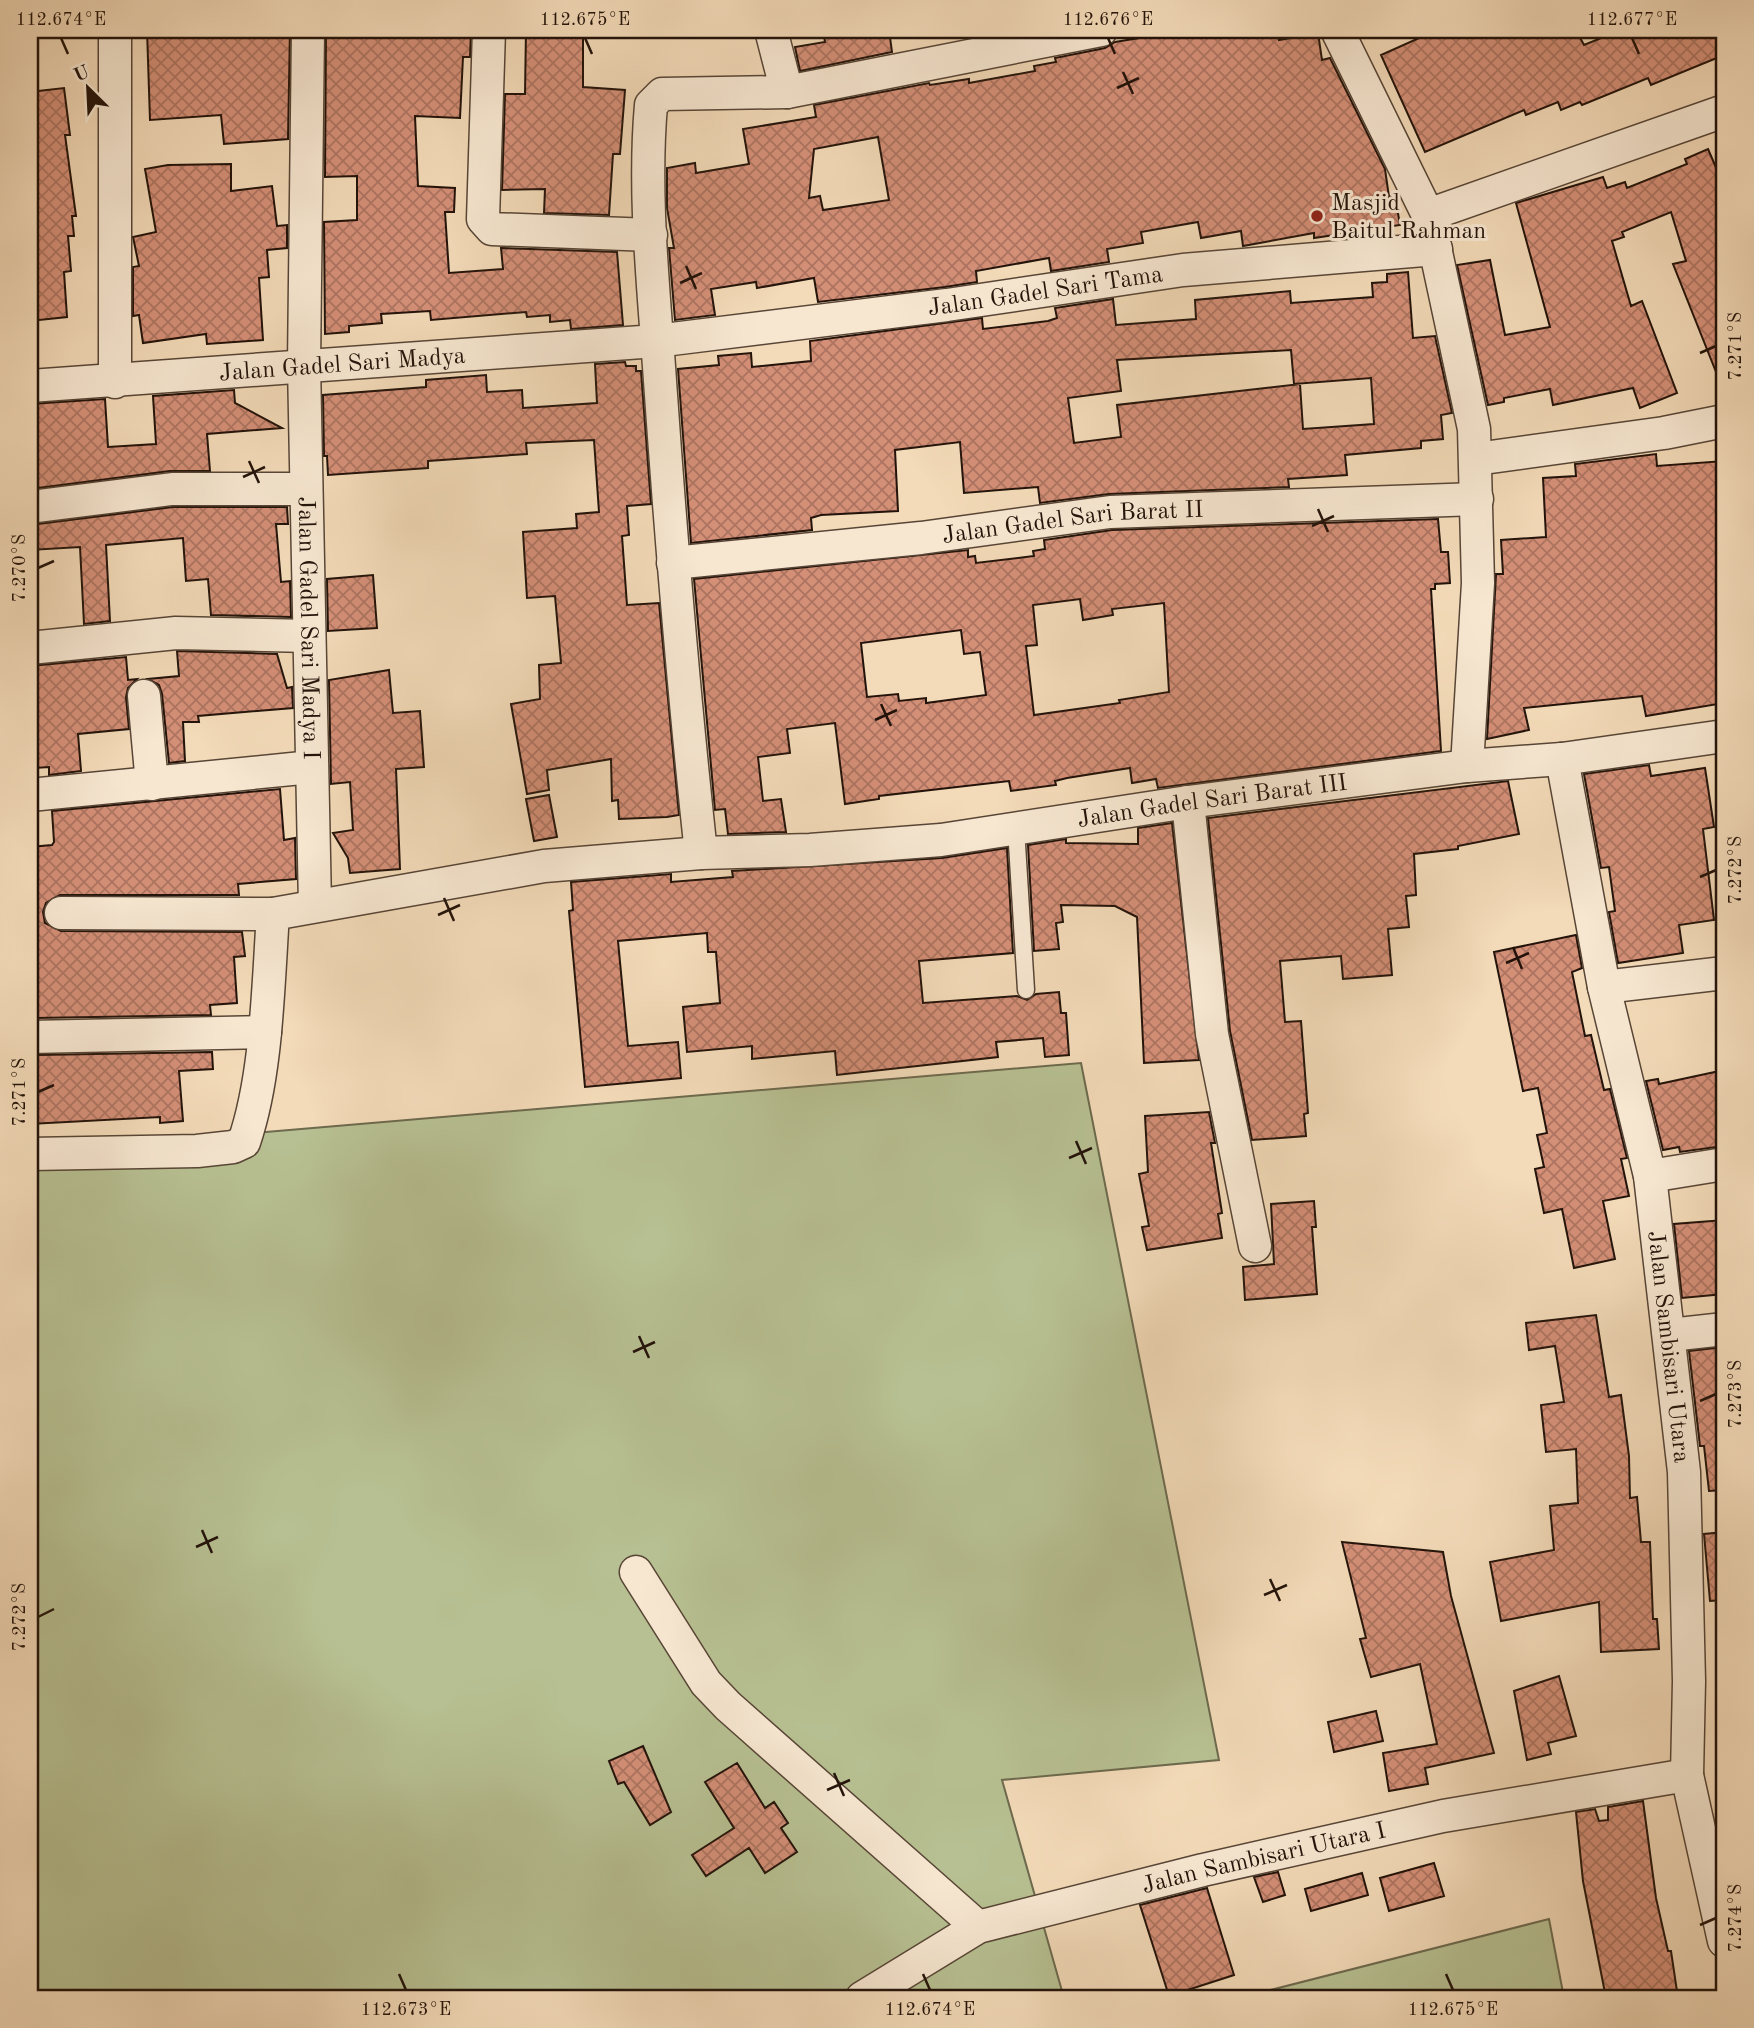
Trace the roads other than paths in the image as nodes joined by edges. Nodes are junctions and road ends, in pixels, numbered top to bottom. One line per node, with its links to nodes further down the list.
1 (115, 30): 14 (street)
2 (309, 30): 13 (street, Jalan Gadel Sari Madya I)
3 (489, 30): 10 (street)
4 (771, 30): 7 (street)
5 (1101, 30): 7 (street)
6 (1337, 30): 9 (street)
7 (787, 92): 10 (street)
8 (1724, 111): 9 (street)
9 (1428, 215): 11 (street)
10 (651, 235): 12 (street)
11 (1436, 248): 12 (street, Jalan Gadel Sari Tama); 17 (street)
12 (656, 341): 13 (street, Jalan Gadel Sari Madya); 21 (street)
13 (304, 365): 14 (street, Jalan Gadel Sari Madya); 18 (street, Jalan Gadel Sari Madya I)
14 (115, 382): 15 (street, Jalan Gadel Sari Madya)
15 (30, 386)
16 (1724, 421): 17 (street)
17 (1476, 459): 19 (street)
18 (306, 489): 20 (street); 22 (street, Jalan Gadel Sari Madya I)
19 (1476, 499): 21 (street, Jalan Gadel Sari Barat II); 27 (street)
20 (30, 507)
21 (673, 563): 33 (street)
22 (309, 636): 23 (street); 28 (street, Jalan Gadel Sari Madya I)
23 (30, 648)
24 (144, 696): 29 (street)
25 (1724, 736): 26 (street, Jalan Gadel Sari Barat III)
26 (1562, 759): 27 (street, Jalan Gadel Sari Barat III); 38 (street, Jalan Sambisari Utara)
27 (1467, 766): 31 (street, Jalan Gadel Sari Barat III)
28 (312, 767): 29 (street); 34 (street, Jalan Gadel Sari Madya I)
29 (152, 783): 30 (street)
30 (30, 795)
31 (1188, 802): 32 (street, Jalan Gadel Sari Barat III); 45 (street)
32 (1016, 828): 33 (street, Jalan Gadel Sari Barat III); 39 (lane)
33 (701, 853): 34 (street, Jalan Gadel Sari Barat III)
34 (315, 906): 36 (street)
35 (61, 913): 36 (street)
36 (273, 914): 40 (street)
37 (1724, 973): 38 (street)
38 (1604, 987): 44 (street, Jalan Sambisari Utara)
39 (1026, 990)
40 (265, 1032): 41 (street); 42 (street)
41 (30, 1037)
42 (30, 1154)
43 (1724, 1164): 44 (street)
44 (1650, 1176): 47 (street, Jalan Sambisari Utara)
45 (1255, 1246)
46 (1724, 1329): 47 (street)
47 (1670, 1335): 49 (street, Jalan Sambisari Utara)
48 (636, 1572): 50 (street)
49 (1686, 1775): 50 (street, Jalan Sambisari Utara I); 51 (street, Jalan Sambisari Utara)
50 (978, 1927): 52 (street, Jalan Sambisari Utara I)
51 (1724, 1941)
52 (862, 1998)

